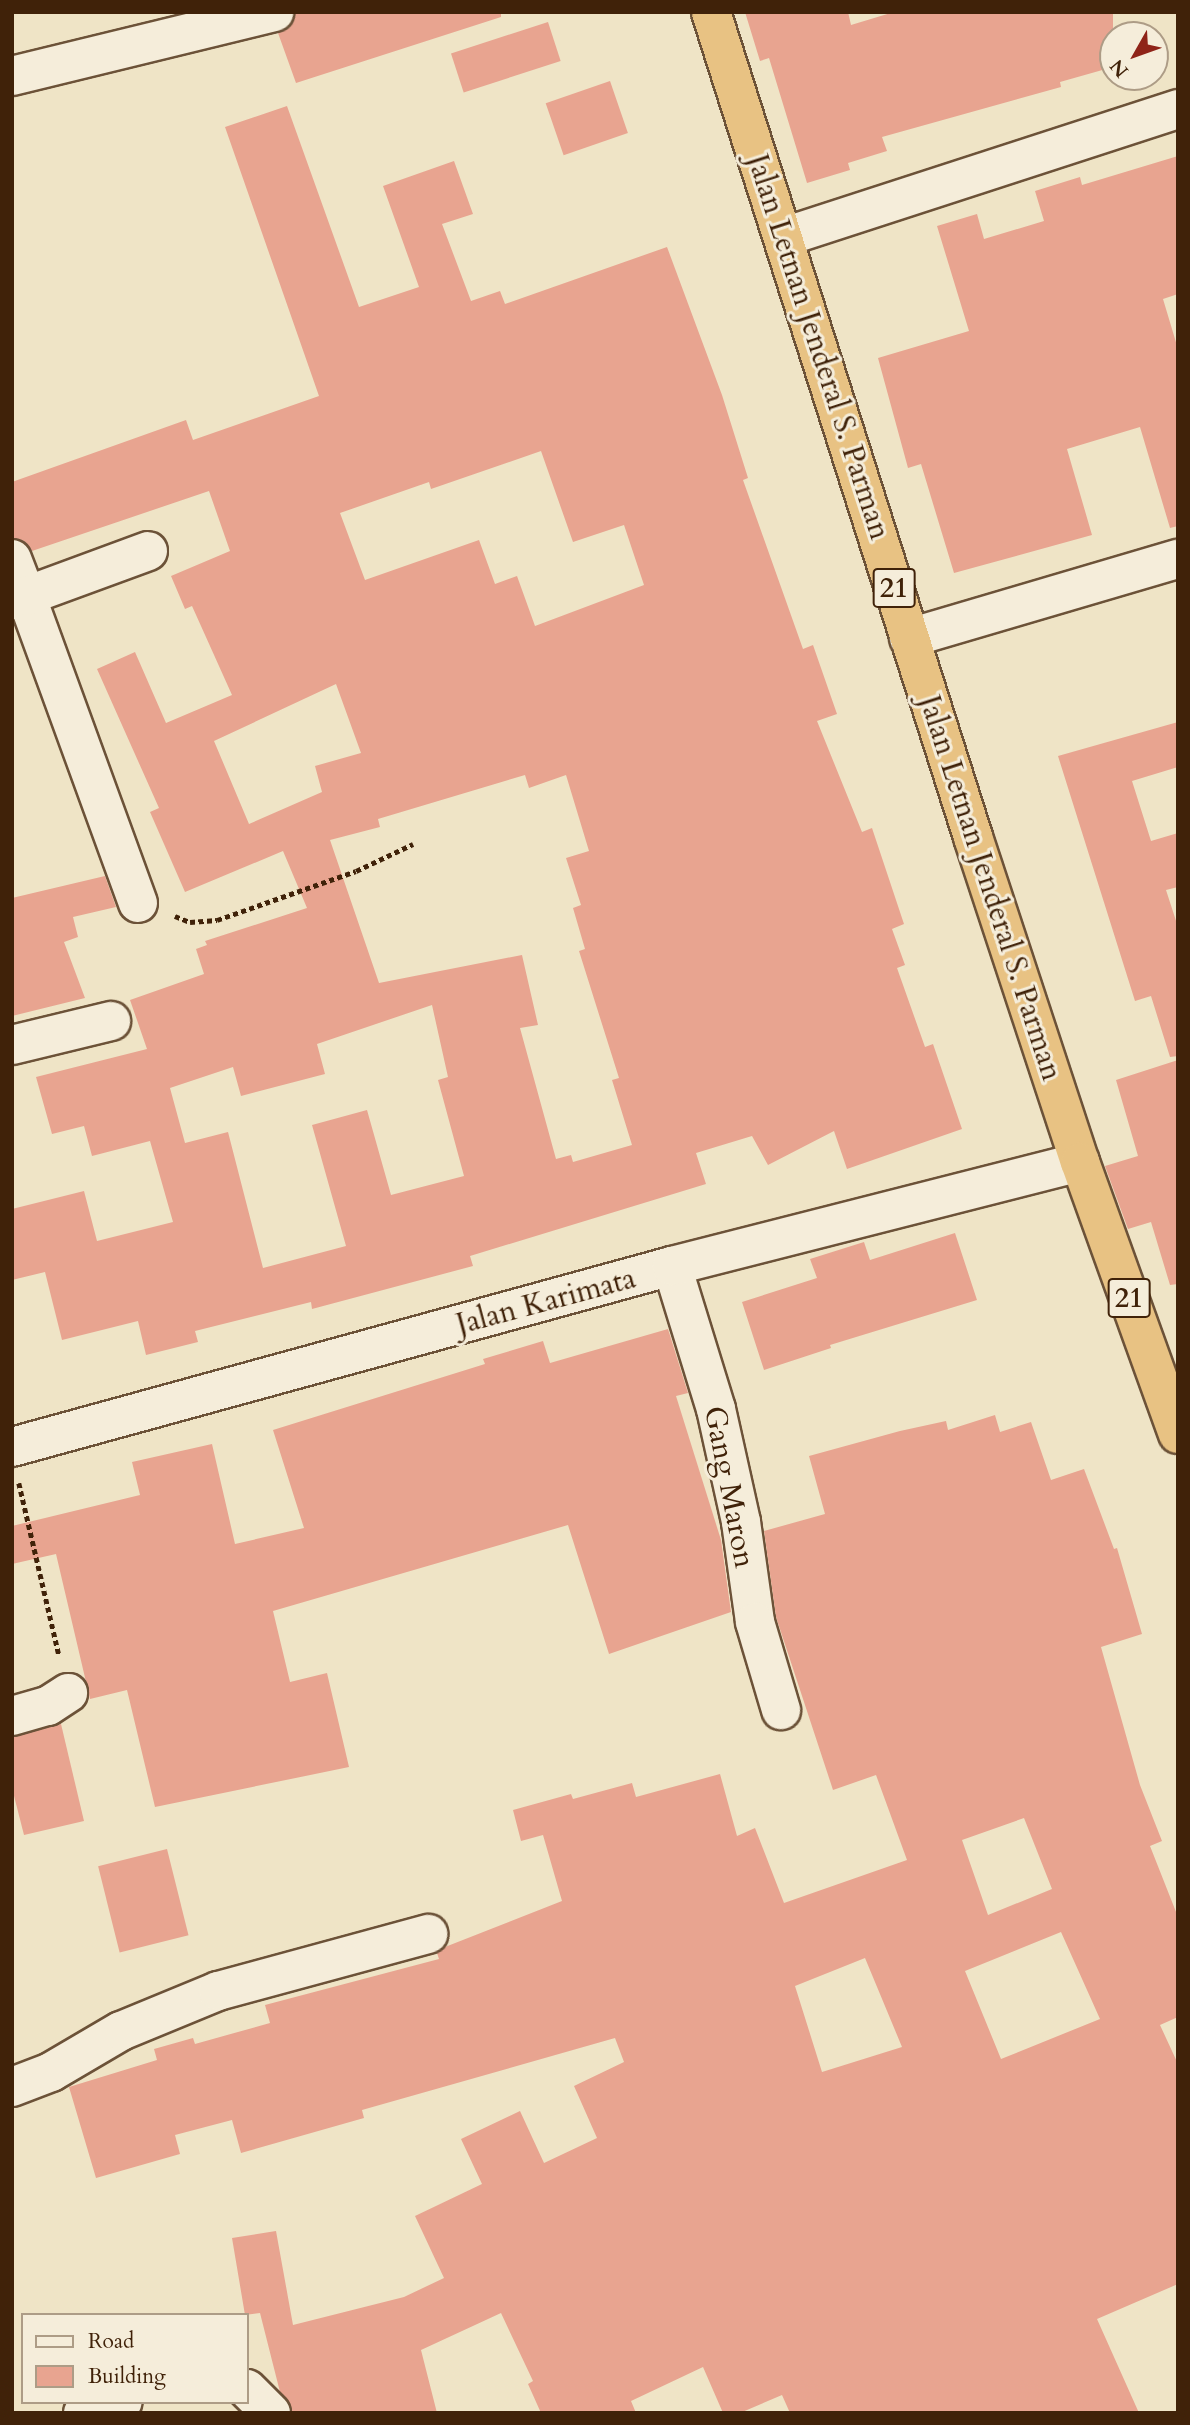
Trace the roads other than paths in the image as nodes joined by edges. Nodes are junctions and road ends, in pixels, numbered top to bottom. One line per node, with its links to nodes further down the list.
1 (274, 12): 3 (street)
2 (711, 12): 5 (highway, Jalan Letnan Jenderal S. Parman / 21)
3 (12, 76)
4 (1178, 109): 5 (street)
5 (784, 237): 10 (highway, Jalan Letnan Jenderal S. Parman / 21)
6 (148, 551): 9 (street)
7 (12, 559): 9 (street)
8 (1178, 559): 10 (street)
9 (19, 598): 11 (street)
10 (909, 638): 14 (highway, Jalan Letnan Jenderal S. Parman / 21)
11 (138, 902)
12 (111, 1021): 13 (street)
13 (12, 1045)
14 (1080, 1162): 15 (street, Jalan Karimata); 16 (highway, 21)
15 (672, 1266): 17 (street, Jalan Karimata); 19 (street, Gang Maron)
16 (1178, 1434)
17 (14, 1458)
18 (68, 1693): 20 (street)
19 (781, 1710)
20 (12, 1716)
21 (428, 1934): 22 (street)
22 (12, 2087)
23 (248, 2390): 26 (street)
24 (116, 2404): 25 (street)
25 (83, 2413)
26 (271, 2413)

